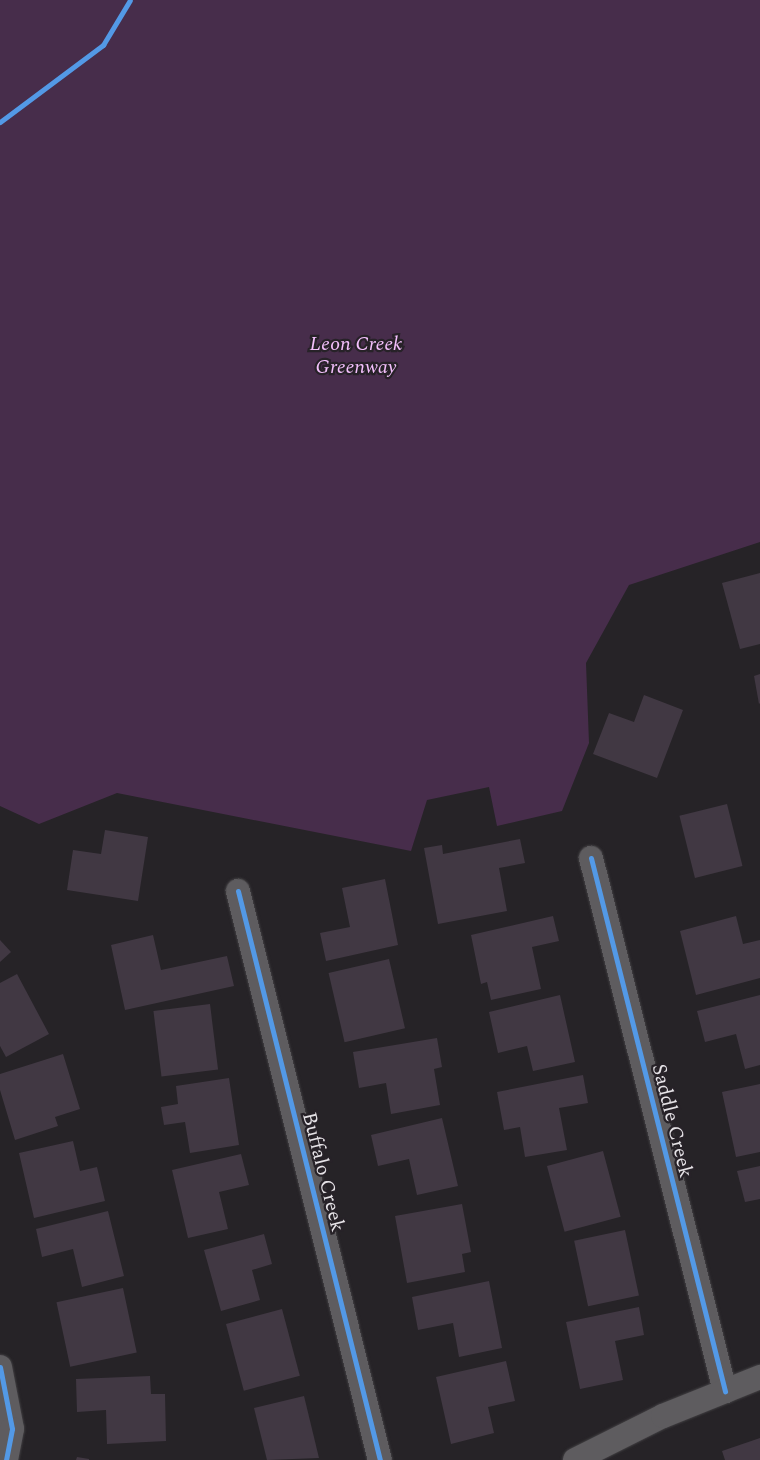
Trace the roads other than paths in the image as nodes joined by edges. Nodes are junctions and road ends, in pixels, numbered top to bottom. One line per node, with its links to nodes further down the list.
1 (590, 858): 5 (street, Saddle Creek)
2 (238, 891): 7 (street, Buffalo Creek)
3 (0, 1367): 6 (street)
4 (760, 1377): 5 (street)
5 (725, 1391): 8 (street)
6 (6, 1460)
7 (380, 1460)
8 (575, 1460)

